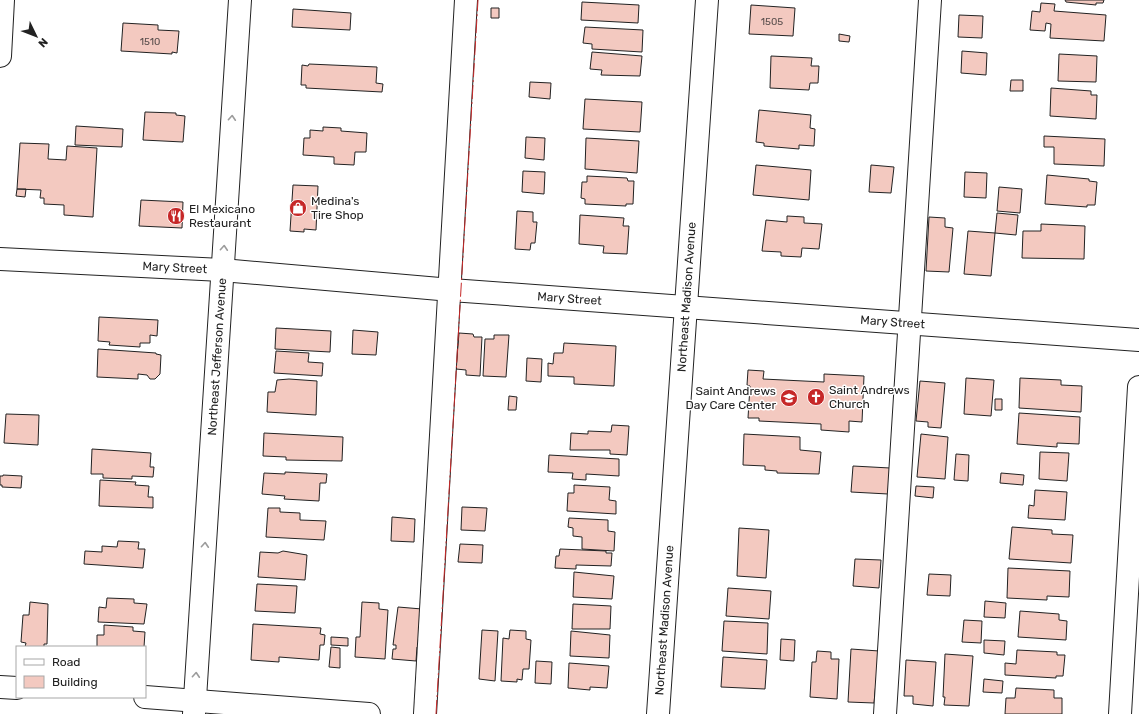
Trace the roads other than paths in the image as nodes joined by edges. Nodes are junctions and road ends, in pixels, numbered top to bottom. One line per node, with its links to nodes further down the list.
1 (3, 0): 6 (street)
2 (240, 0): 8 (street, Northeast Jefferson Avenue, one-way to 2)
3 (466, 0): 9 (street)
4 (707, 0): 10 (street, Northeast Madison Avenue)
5 (930, 0): 11 (street)
6 (0, 56)
7 (0, 259): 8 (street, Mary Street)
8 (222, 270): 9 (street, Mary Street); 17 (street, Northeast Jefferson Avenue, one-way to 8)
9 (451, 290): 10 (street, Mary Street); 19 (street)
10 (685, 306): 11 (street, Mary Street); 20 (street, Northeast Madison Avenue)
11 (909, 323): 12 (street, Mary Street); 21 (street)
12 (1139, 340)
13 (1139, 387): 22 (street)
14 (0, 687): 15 (street)
15 (16, 688)
16 (146, 697): 17 (street)
17 (194, 707): 18 (street)
18 (369, 714)
19 (425, 714)
20 (658, 714)
21 (885, 714)
22 (1120, 714)

